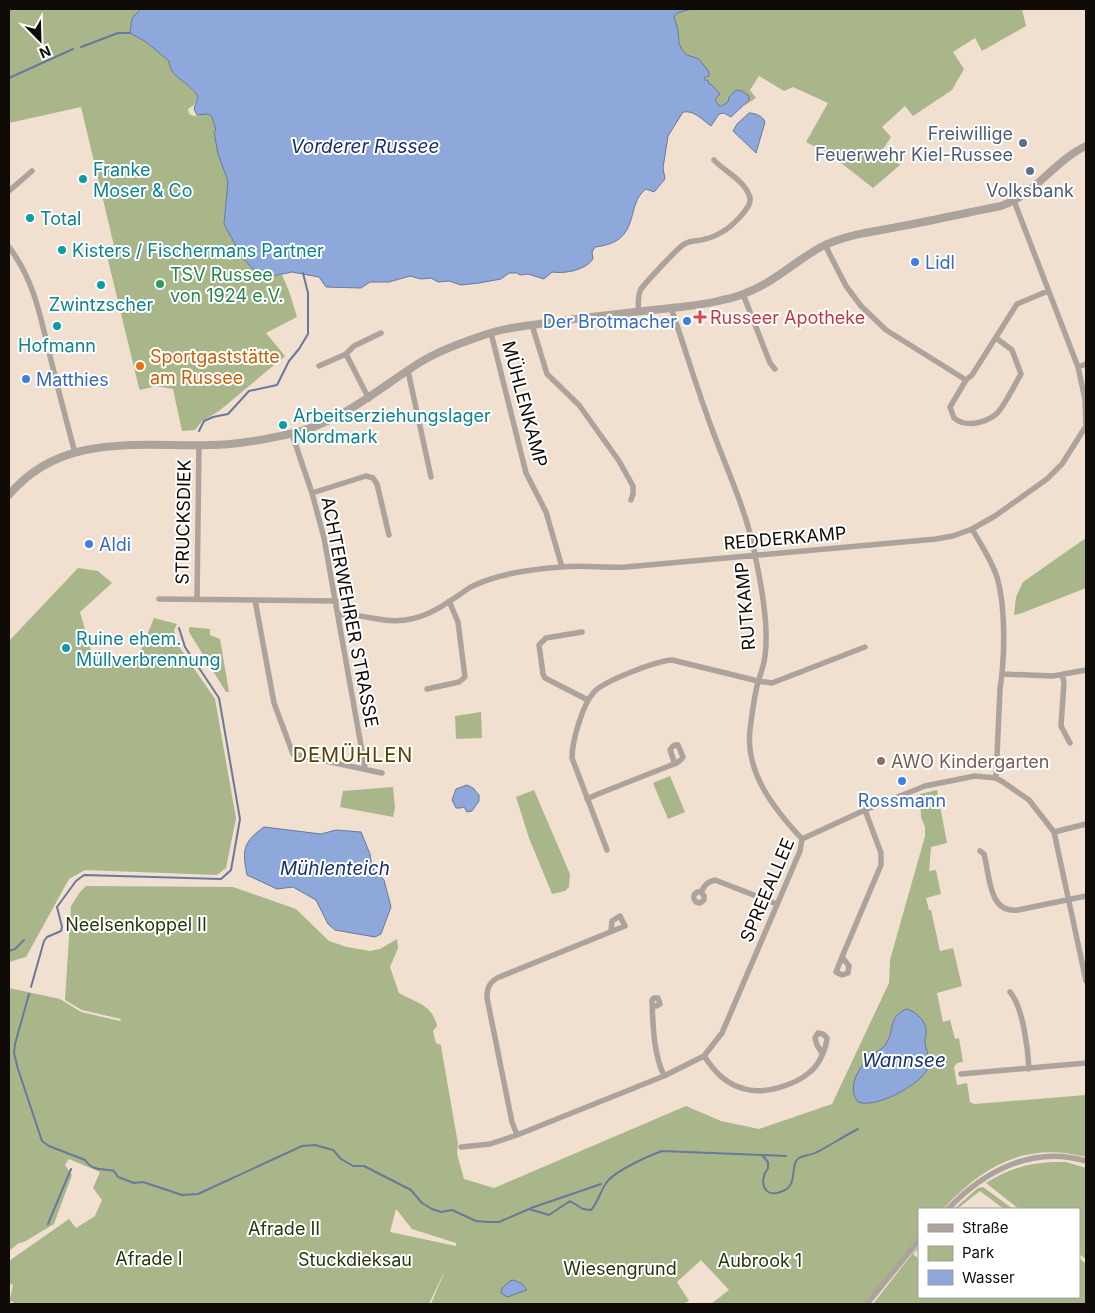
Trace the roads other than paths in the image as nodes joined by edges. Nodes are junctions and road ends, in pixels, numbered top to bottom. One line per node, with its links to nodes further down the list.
1 (1086, 146): 5 (street)
2 (714, 160): 11 (street)
3 (32, 170): 4 (street)
4 (9, 191)
5 (1014, 201): 6 (street); 8 (street, REDDERKAMP)
6 (824, 246): 9 (street); 22 (street)
7 (9, 247): 27 (street)
8 (1048, 291): 15 (street); 19 (street, REDDERKAMP)
9 (743, 294): 10 (street); 20 (street)
10 (671, 308): 11 (street); 34 (street, RUTKAMP)
11 (638, 312): 12 (street)
12 (532, 325): 14 (street); 31 (street)
13 (382, 333): 16 (street)
14 (491, 333): 21 (street); 35 (street, MÜHLENKAMP)
15 (996, 338): 22 (street); 22 (street)
16 (346, 354): 18 (street); 23 (street)
17 (1086, 364): 19 (street)
18 (318, 366)
19 (1078, 367): 24 (street, REDDERKAMP)
20 (775, 369)
21 (408, 372): 23 (street); 28 (street)
22 (966, 380)
23 (369, 399): 25 (street)
24 (1086, 426): 32 (street, REDDERKAMP)
25 (292, 434): 26 (street); 29 (street, ACHTERWEHRER STRASSE)
26 (199, 445): 27 (street); 37 (street, STRUCKSDIEK)
27 (75, 453): 30 (street)
28 (431, 477)
29 (312, 493): 33 (street); 39 (street, ACHTERWEHRER STRASSE)
30 (9, 496)
31 (631, 500)
32 (972, 529): 34 (street, REDDERKAMP); 45 (street)
33 (389, 535)
34 (756, 556): 35 (street, REDDERKAMP); 47 (street, RUTKAMP)
35 (562, 567): 40 (street, REDDERKAMP)
36 (159, 598): 37 (street)
37 (197, 600): 38 (street)
38 (255, 600): 39 (street); 52 (street)
39 (336, 601): 41 (street, ACHTERWEHRER STRASSE)
40 (449, 601): 41 (street, REDDERKAMP); 48 (street)
41 (339, 615): 52 (street, ACHTERWEHRER STRASSE)
42 (582, 632): 49 (street)
43 (865, 647): 47 (street)
44 (1086, 670): 46 (street)
45 (1002, 674): 46 (street); 54 (street)
46 (1062, 675): 50 (street)
47 (758, 681): 49 (street); 59 (street, RUTKAMP)
48 (426, 689)
49 (588, 700): 55 (street)
50 (1070, 743)
51 (675, 764): 55 (street)
52 (365, 768): 53 (street)
53 (382, 773)
54 (996, 778): 56 (street, SPREEALLEE); 58 (street, SPREEALLEE)
55 (587, 799): 60 (street)
56 (865, 810): 59 (street, SPREEALLEE); 67 (street)
57 (1086, 824): 58 (street)
58 (1054, 832): 64 (street, SPREEALLEE)
59 (802, 839): 65 (street, SPREEALLEE)
60 (607, 850)
61 (980, 851): 64 (street)
62 (701, 892): 65 (street)
63 (1086, 896): 64 (street)
64 (1068, 900): 68 (street, SPREEALLEE)
65 (776, 904): 72 (street, SPREEALLEE)
66 (611, 931): 77 (street)
67 (842, 957)
68 (1086, 981)
69 (1010, 992): 74 (street)
70 (653, 1006): 76 (street)
71 (822, 1053): 72 (street)
72 (704, 1056): 76 (street, SPREEALLEE)
73 (1086, 1064): 74 (street)
74 (1028, 1069): 75 (street)
75 (961, 1074)
76 (664, 1076): 77 (street, SPREEALLEE)
77 (517, 1135): 78 (street, SPREEALLEE)
78 (461, 1148)
79 (1086, 1161): 80 (street)
80 (949, 1208)
81 (918, 1241): 82 (street)
82 (867, 1304)

